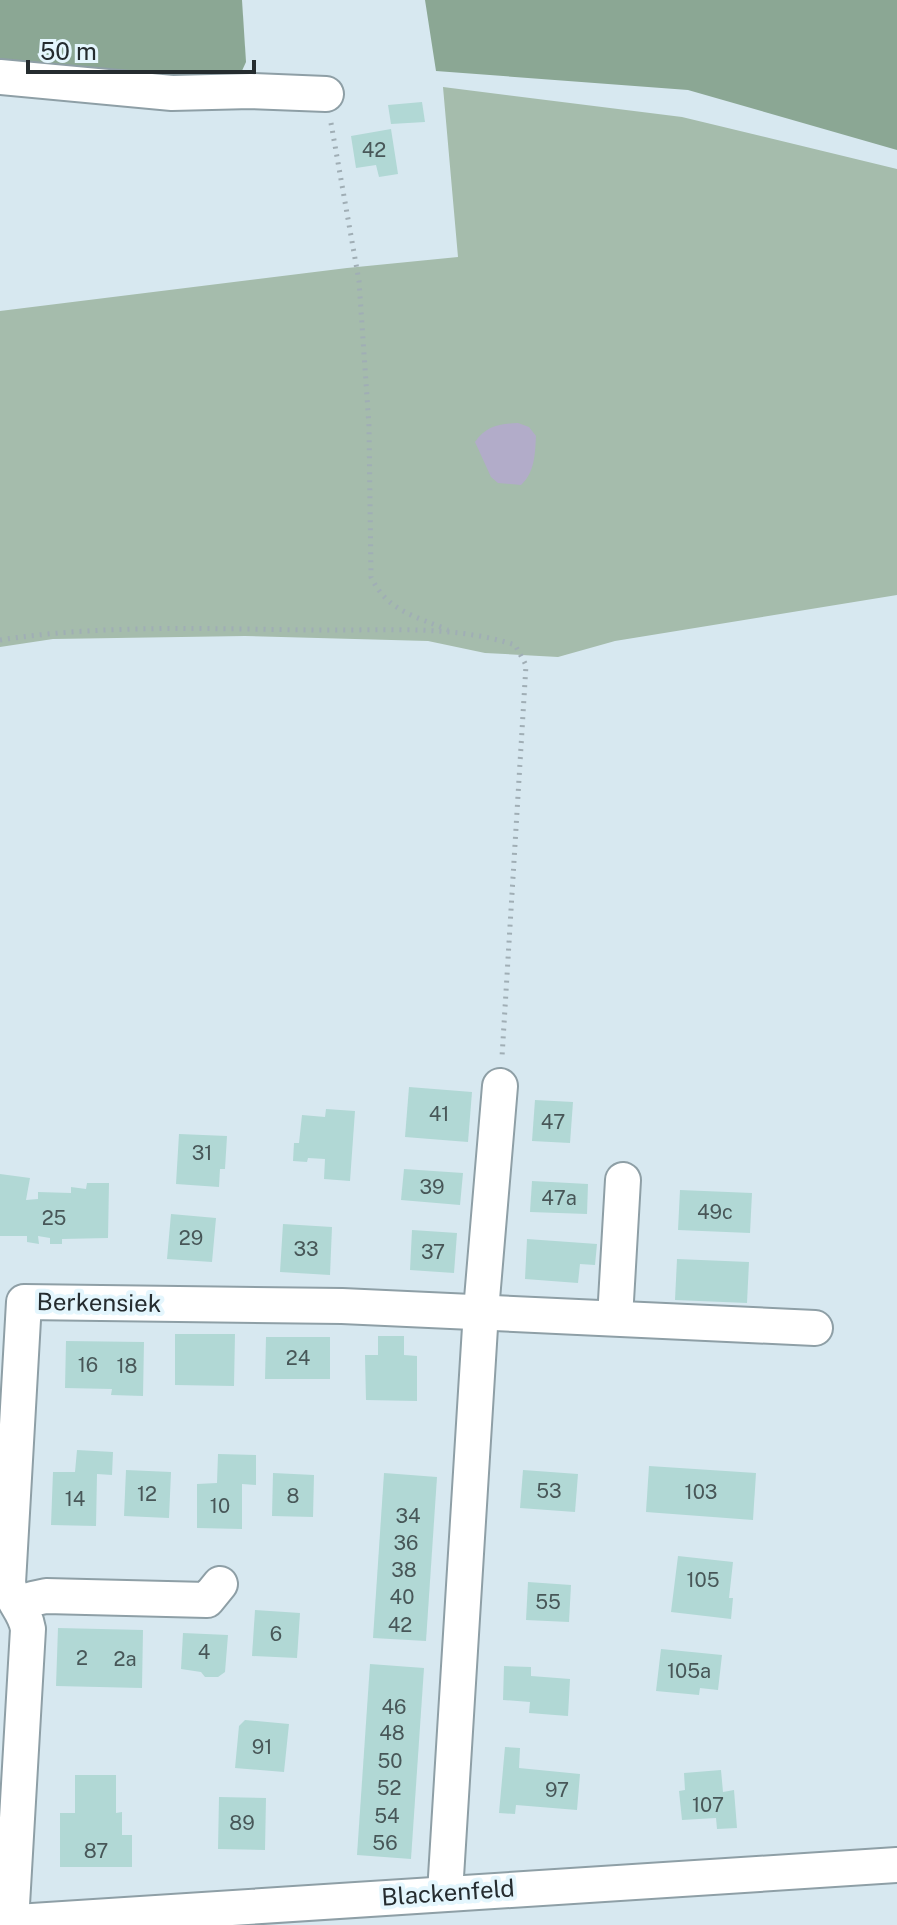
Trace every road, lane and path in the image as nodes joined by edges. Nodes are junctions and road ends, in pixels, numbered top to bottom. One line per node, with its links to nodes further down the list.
1 (0, 77): 2 (street)
2 (326, 94): 3 (path)
3 (453, 631): 4 (path); 5 (path)
4 (0, 640)
5 (500, 1086): 7 (street)
6 (623, 1180): 8 (street)
7 (481, 1311): 8 (street); 11 (street, Berkensiek); 13 (street)
8 (615, 1318): 9 (street)
9 (815, 1328)
10 (220, 1584): 11 (street)
11 (19, 1606): 14 (street, Berkensiek)
12 (897, 1865): 13 (street, Blackenfeld)
13 (445, 1893): 14 (street, Blackenfeld)
14 (6, 1922)

